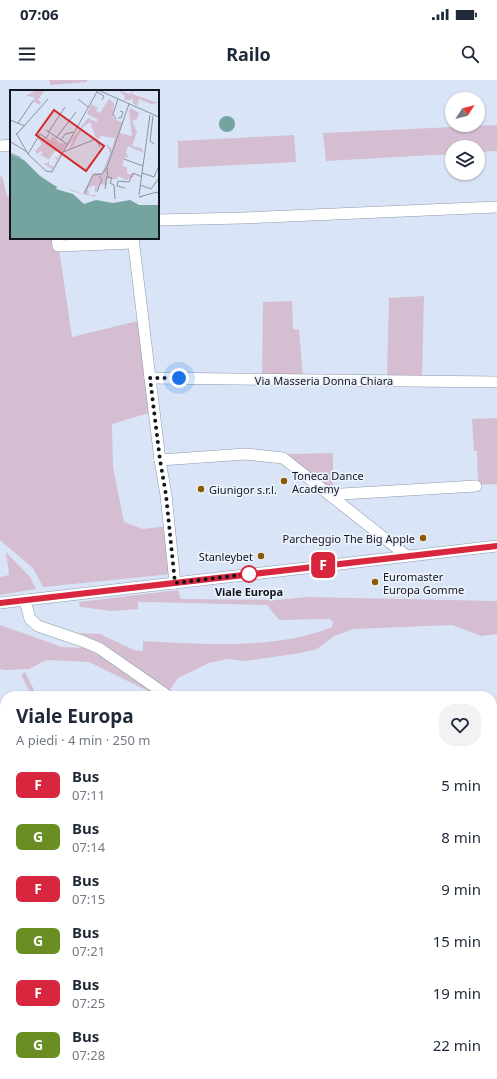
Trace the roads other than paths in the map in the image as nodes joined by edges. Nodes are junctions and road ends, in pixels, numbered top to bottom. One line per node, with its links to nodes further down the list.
1 (10, 145): 2 (street)
2 (0, 146)
3 (497, 207): 4 (street)
4 (159, 220)
5 (57, 239): 6 (street)
6 (134, 241): 7 (street)
7 (150, 378): 8 (street, Via Masseria Donna Chiara); 9 (street)
8 (497, 382)
9 (160, 460): 11 (street); 14 (street)
10 (476, 486): 11 (street)
11 (334, 497): 13 (street)
12 (497, 546): 13 (street)
13 (407, 556): 14 (street)
14 (175, 583): 15 (street)
15 (25, 600): 16 (street); 17 (street)
16 (0, 603)
17 (161, 691)

